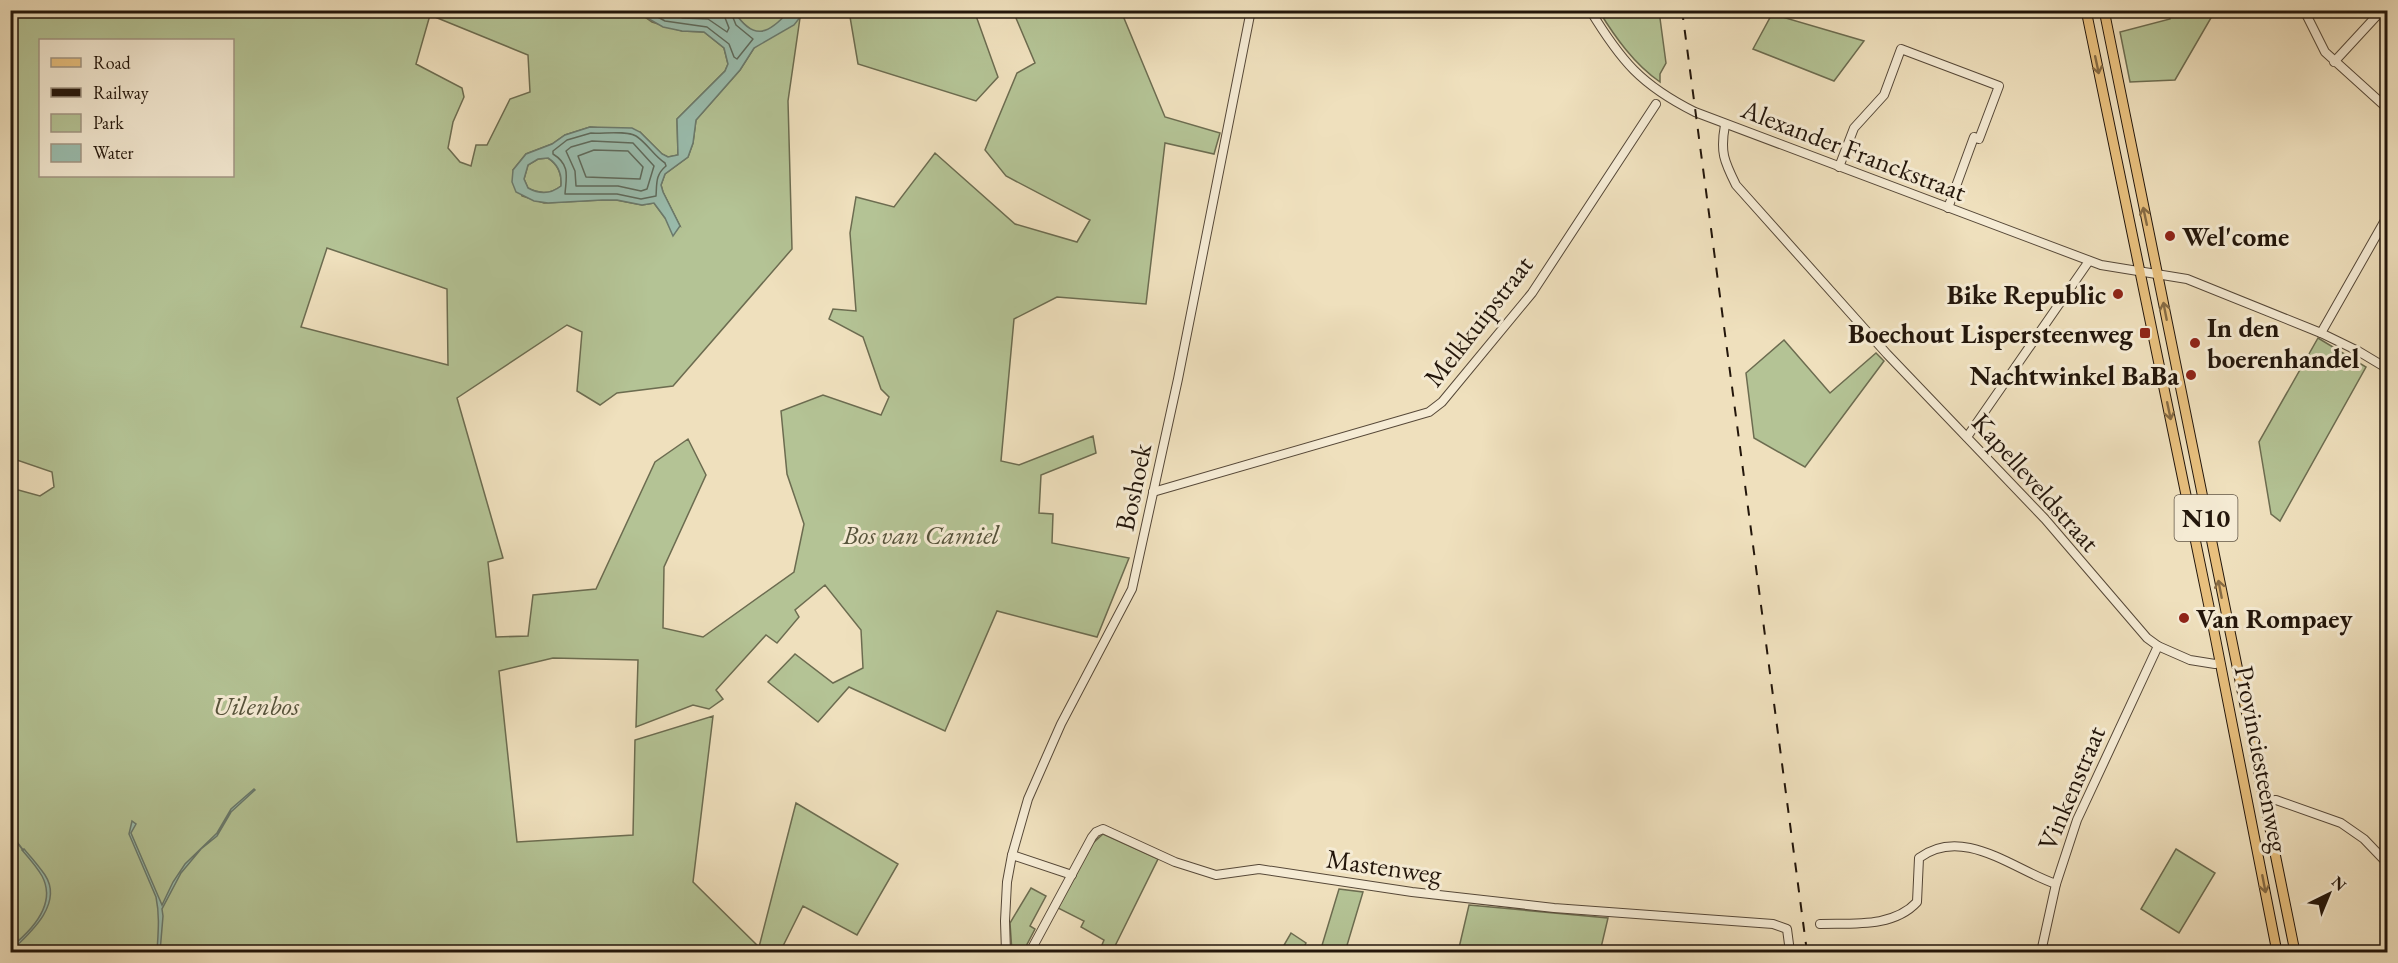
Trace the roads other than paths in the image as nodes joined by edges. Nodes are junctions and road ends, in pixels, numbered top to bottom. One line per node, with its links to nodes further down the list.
1 (1251, 10): 20 (street, Boshoek)
2 (1590, 10): 10 (street, Alexander Franckstraat)
3 (2086, 10): 15 (main road, Provinciesteenweg / N10, one-way to 15)
4 (2104, 10): 16 (main road, Provinciesteenweg / N10, one-way to 4)
5 (2304, 10): 7 (street)
6 (2382, 10): 7 (street)
7 (2334, 62): 9 (street)
8 (1656, 104): 20 (street, Melkkuipstraat)
9 (2388, 109)
10 (1725, 125): 11 (street, Alexander Franckstraat); 19 (street, Kapelleveldstraat)
11 (1839, 167): 12 (street, Alexander Franckstraat); 12 (street)
12 (1948, 208): 14 (street, Alexander Franckstraat)
13 (2388, 216): 17 (street)
14 (2089, 261): 15 (street, Alexander Franckstraat); 19 (street)
15 (2140, 271): 16 (street, Alexander Franckstraat); 22 (main road, Provinciesteenweg / N10, one-way to 22)
16 (2157, 274): 17 (street, Alexander Franckstraat); 24 (main road, Provinciesteenweg / N10, one-way to 16)
17 (2321, 333): 18 (street, Alexander Franckstraat)
18 (2388, 369)
19 (1967, 437): 21 (street, Kapelleveldstraat)
20 (1153, 492): 26 (street, Boshoek)
21 (2158, 646): 22 (street, Kapelleveldstraat); 29 (street, Vinkenstraat)
22 (2220, 662): 23 (main road, Provinciesteenweg / N10)
23 (2224, 681): 24 (main road); 35 (main road, Provinciesteenweg / N10, one-way to 35)
24 (2240, 688): 25 (main road, Provinciesteenweg / N10)
25 (2263, 801): 27 (street); 36 (main road, Provinciesteenweg / N10)
26 (1012, 855): 28 (street); 31 (street, Boshoek)
27 (2388, 864)
28 (1071, 874): 32 (street); 33 (street, Mastenweg)
29 (2056, 885): 30 (street); 34 (street, Vinkenstraat)
30 (1820, 924)
31 (1006, 952)
32 (1030, 952)
33 (1790, 952)
34 (2041, 952)
35 (2277, 952)
36 (2295, 952)

